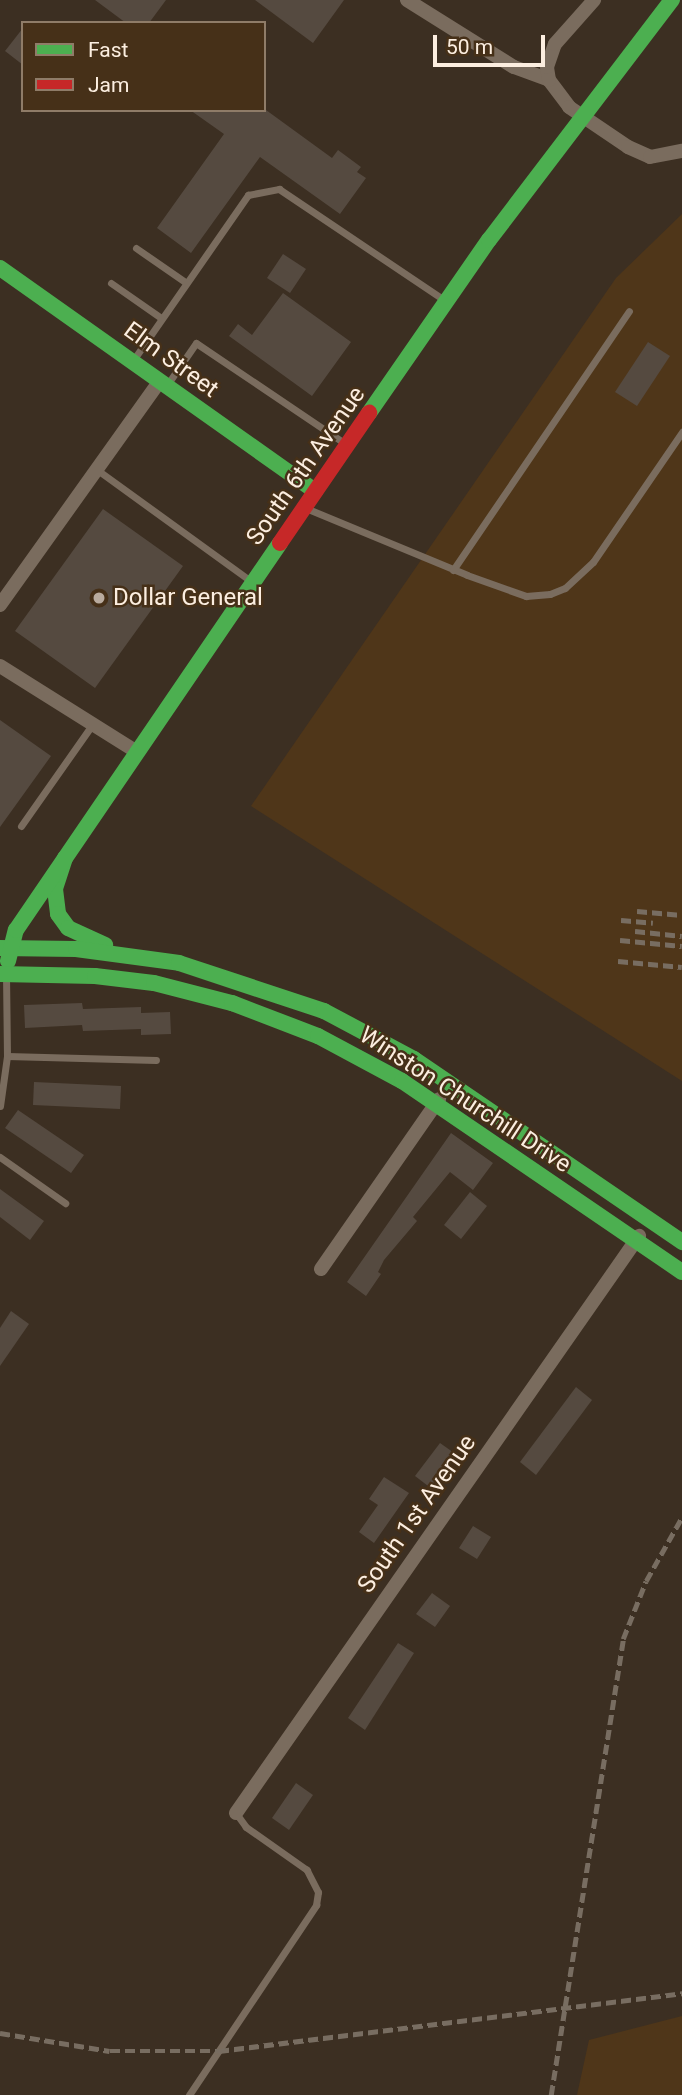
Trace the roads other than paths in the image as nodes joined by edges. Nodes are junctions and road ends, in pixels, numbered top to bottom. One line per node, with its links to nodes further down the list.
1 (407, 0): 4 (street)
2 (594, 0): 4 (street)
3 (672, 0): 5 (main road, South 6th Avenue)
4 (549, 80): 5 (street)
5 (581, 116): 6 (street); 11 (main road, South 6th Avenue)
6 (682, 151)
7 (136, 248): 9 (lane)
8 (0, 268): 14 (main road, Elm Street)
9 (185, 282): 11 (lane); 13 (lane)
10 (111, 283): 13 (lane)
11 (447, 302): 17 (main road, South 6th Avenue)
12 (629, 311): 21 (lane)
13 (161, 318): 14 (lane)
14 (132, 361): 15 (main road, Elm Street)
15 (163, 383): 17 (lane); 18 (street); 19 (main road, Elm Street)
16 (682, 432): 21 (lane)
17 (347, 445): 19 (main road, South 6th Avenue)
18 (95, 468): 22 (lane); 23 (street)
19 (315, 491): 20 (main road, South 6th Avenue)
20 (304, 507): 21 (lane); 22 (main road, South 6th Avenue)
21 (453, 570)
22 (253, 582): 26 (main road, South 6th Avenue)
23 (0, 605)
24 (0, 666): 25 (street)
25 (92, 725): 26 (street); 27 (lane)
26 (137, 752): 28 (main road, South 6th Avenue)
27 (21, 826)
28 (65, 858): 29 (main road, South 6th Avenue); 30 (main road)
29 (5, 948): 30 (main road, Winston Churchill Drive); 31 (main road, South 6th Avenue)
30 (129, 954): 34 (main road, Winston Churchill Drive)
31 (3, 974): 32 (lane); 35 (main road, Winston Churchill Drive)
32 (7, 1056): 33 (lane); 36 (lane)
33 (156, 1060)
34 (450, 1083): 35 (street); 39 (main road, Winston Churchill Drive)
35 (436, 1103): 40 (main road, Winston Churchill Drive); 42 (street)
36 (0, 1106)
37 (0, 1157): 38 (lane)
38 (65, 1203)
39 (649, 1220): 40 (street, South 1st Avenue); 41 (main road, Winston Churchill Drive)
40 (635, 1241): 43 (main road, Winston Churchill Drive); 44 (street, South 1st Avenue)
41 (682, 1242)
42 (321, 1269)
43 (682, 1272)
44 (236, 1814): 45 (lane)
45 (189, 2095)

